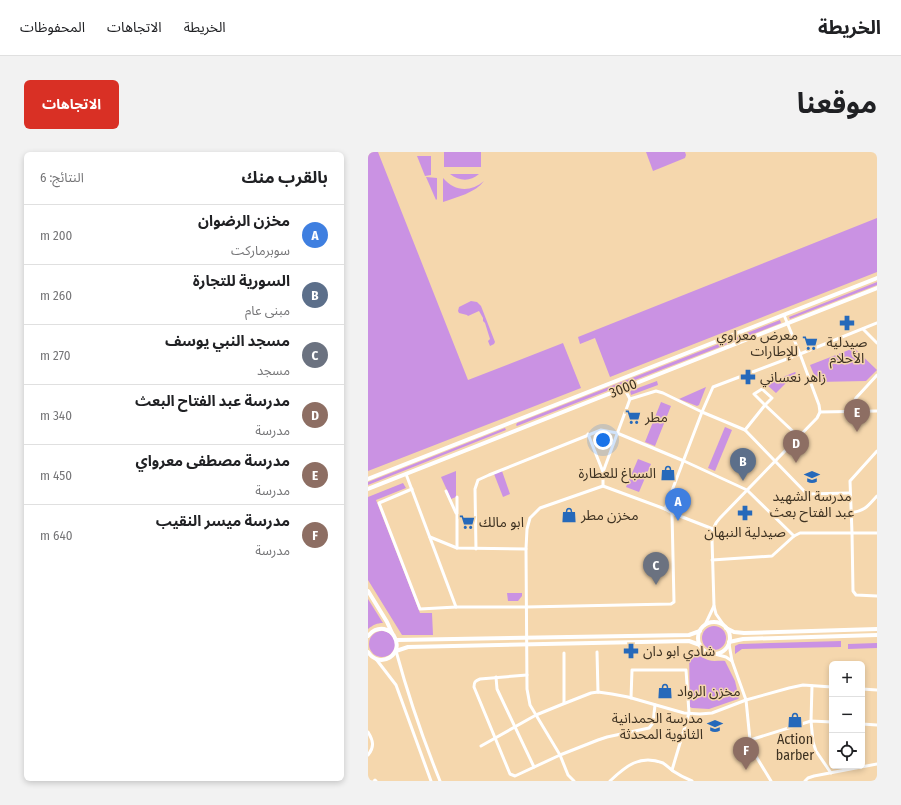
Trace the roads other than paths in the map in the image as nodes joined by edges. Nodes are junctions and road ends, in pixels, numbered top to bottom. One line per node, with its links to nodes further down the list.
1 (877, 278): 3 (street, 3000)
2 (877, 288): 4 (street, 3000)
3 (784, 315): 4 (street); 17 (street, 3000)
4 (788, 323): 8 (street); 10 (street, 3000)
5 (877, 323): 6 (street)
6 (863, 329): 7 (street); 8 (street)
7 (877, 343)
8 (800, 354): 15 (street); 16 (street)
9 (877, 375): 14 (street)
10 (624, 388): 11 (street); 19 (street, 3000)
11 (630, 399): 15 (street); 20 (street)
12 (765, 405): 12 (street); 18 (street); 22 (street)
13 (877, 410): 14 (street)
14 (850, 411): 16 (street)
15 (702, 412): 18 (street); 24 (street)
16 (820, 412): 22 (street)
17 (508, 423): 19 (street); 28 (street, 3000)
18 (745, 430): 25 (street)
19 (512, 432): 27 (street, 3000)
20 (617, 433): 21 (street); 24 (street); 26 (street)
21 (588, 434): 26 (street); 47 (street)
22 (799, 437): 25 (street)
23 (877, 451): 34 (street)
24 (684, 460): 32 (street); 37 (street)
25 (776, 461): 32 (street); 34 (street)
26 (603, 472): 29 (street)
27 (406, 474): 30 (street, 3000); 31 (street)
28 (368, 478)
29 (603, 486): 37 (street); 48 (street)
30 (368, 489)
31 (412, 489): 45 (street); 53 (street)
32 (747, 490): 41 (street); 44 (street)
33 (446, 491): 40 (street)
34 (850, 493): 39 (street)
35 (877, 496): 39 (street)
36 (457, 497): 40 (street)
37 (665, 509): 38 (street)
38 (672, 513): 41 (street); 54 (street)
39 (851, 513): 42 (street)
40 (457, 515): 46 (street)
41 (713, 529): 49 (street)
42 (852, 533): 43 (street); 44 (street); 51 (street)
43 (877, 533)
44 (794, 536): 49 (street)
45 (430, 537): 46 (street); 53 (street)
46 (457, 548): 47 (street)
47 (476, 549): 48 (street)
48 (526, 549): 54 (street)
49 (712, 560): 52 (street)
50 (368, 590): 60 (street)
51 (877, 596)
52 (714, 606): 55 (street); 56 (street)
53 (456, 607): 54 (street)
54 (526, 607): 64 (street)
55 (705, 625): 56 (street); 59 (street)
56 (725, 626): 57 (street); 66 (street)
57 (869, 629): 58 (street); 61 (street)
58 (877, 629)
59 (700, 631): 64 (street); 68 (street)
60 (392, 633): 63 (street); 65 (street)
61 (869, 635): 62 (street); 66 (street)
62 (877, 635)
63 (368, 636)
64 (527, 638): 65 (street); 67 (street)
65 (397, 640): 69 (street)
66 (729, 643): 73 (street); 75 (street)
67 (528, 644): 68 (street); 69 (street); 76 (street)
68 (700, 645): 73 (street)
69 (396, 651): 74 (street); 105 (street)
70 (368, 652): 74 (street)
71 (597, 652): 82 (street)
72 (564, 653): 85 (street)
73 (716, 654): 75 (street)
74 (376, 659): 104 (street)
75 (732, 662): 84 (street)
76 (528, 675): 77 (street); 88 (street)
77 (496, 678): 93 (street); 95 (street)
78 (812, 686): 79 (street); 84 (street); 89 (street)
79 (829, 687)
80 (865, 689): 81 (street)
81 (877, 690)
82 (598, 692): 83 (street); 85 (street)
83 (631, 698): 86 (street); 87 (street)
84 (746, 700): 87 (street); 96 (street)
85 (564, 703): 88 (street)
86 (655, 705): 87 (street); 99 (street)
87 (689, 713): 102 (street)
88 (536, 715): 93 (street); 99 (street)
89 (811, 721): 90 (street); 96 (street); 103 (street)
90 (829, 722)
91 (865, 724): 92 (street)
92 (877, 724)
93 (514, 727): 95 (street); 101 (street)
94 (368, 732): 98 (street)
95 (494, 738): 97 (street); 101 (street)
96 (750, 740): 109 (street)
97 (481, 746)
98 (368, 755)
99 (560, 756): 101 (street); 106 (street)
100 (877, 764): 103 (street)
101 (534, 767)
102 (672, 770): 107 (street); 108 (street)
103 (831, 773): 110 (street)
104 (431, 781)
105 (440, 781)
106 (574, 781)
107 (610, 781)
108 (692, 781)
109 (771, 781)
110 (805, 781)

